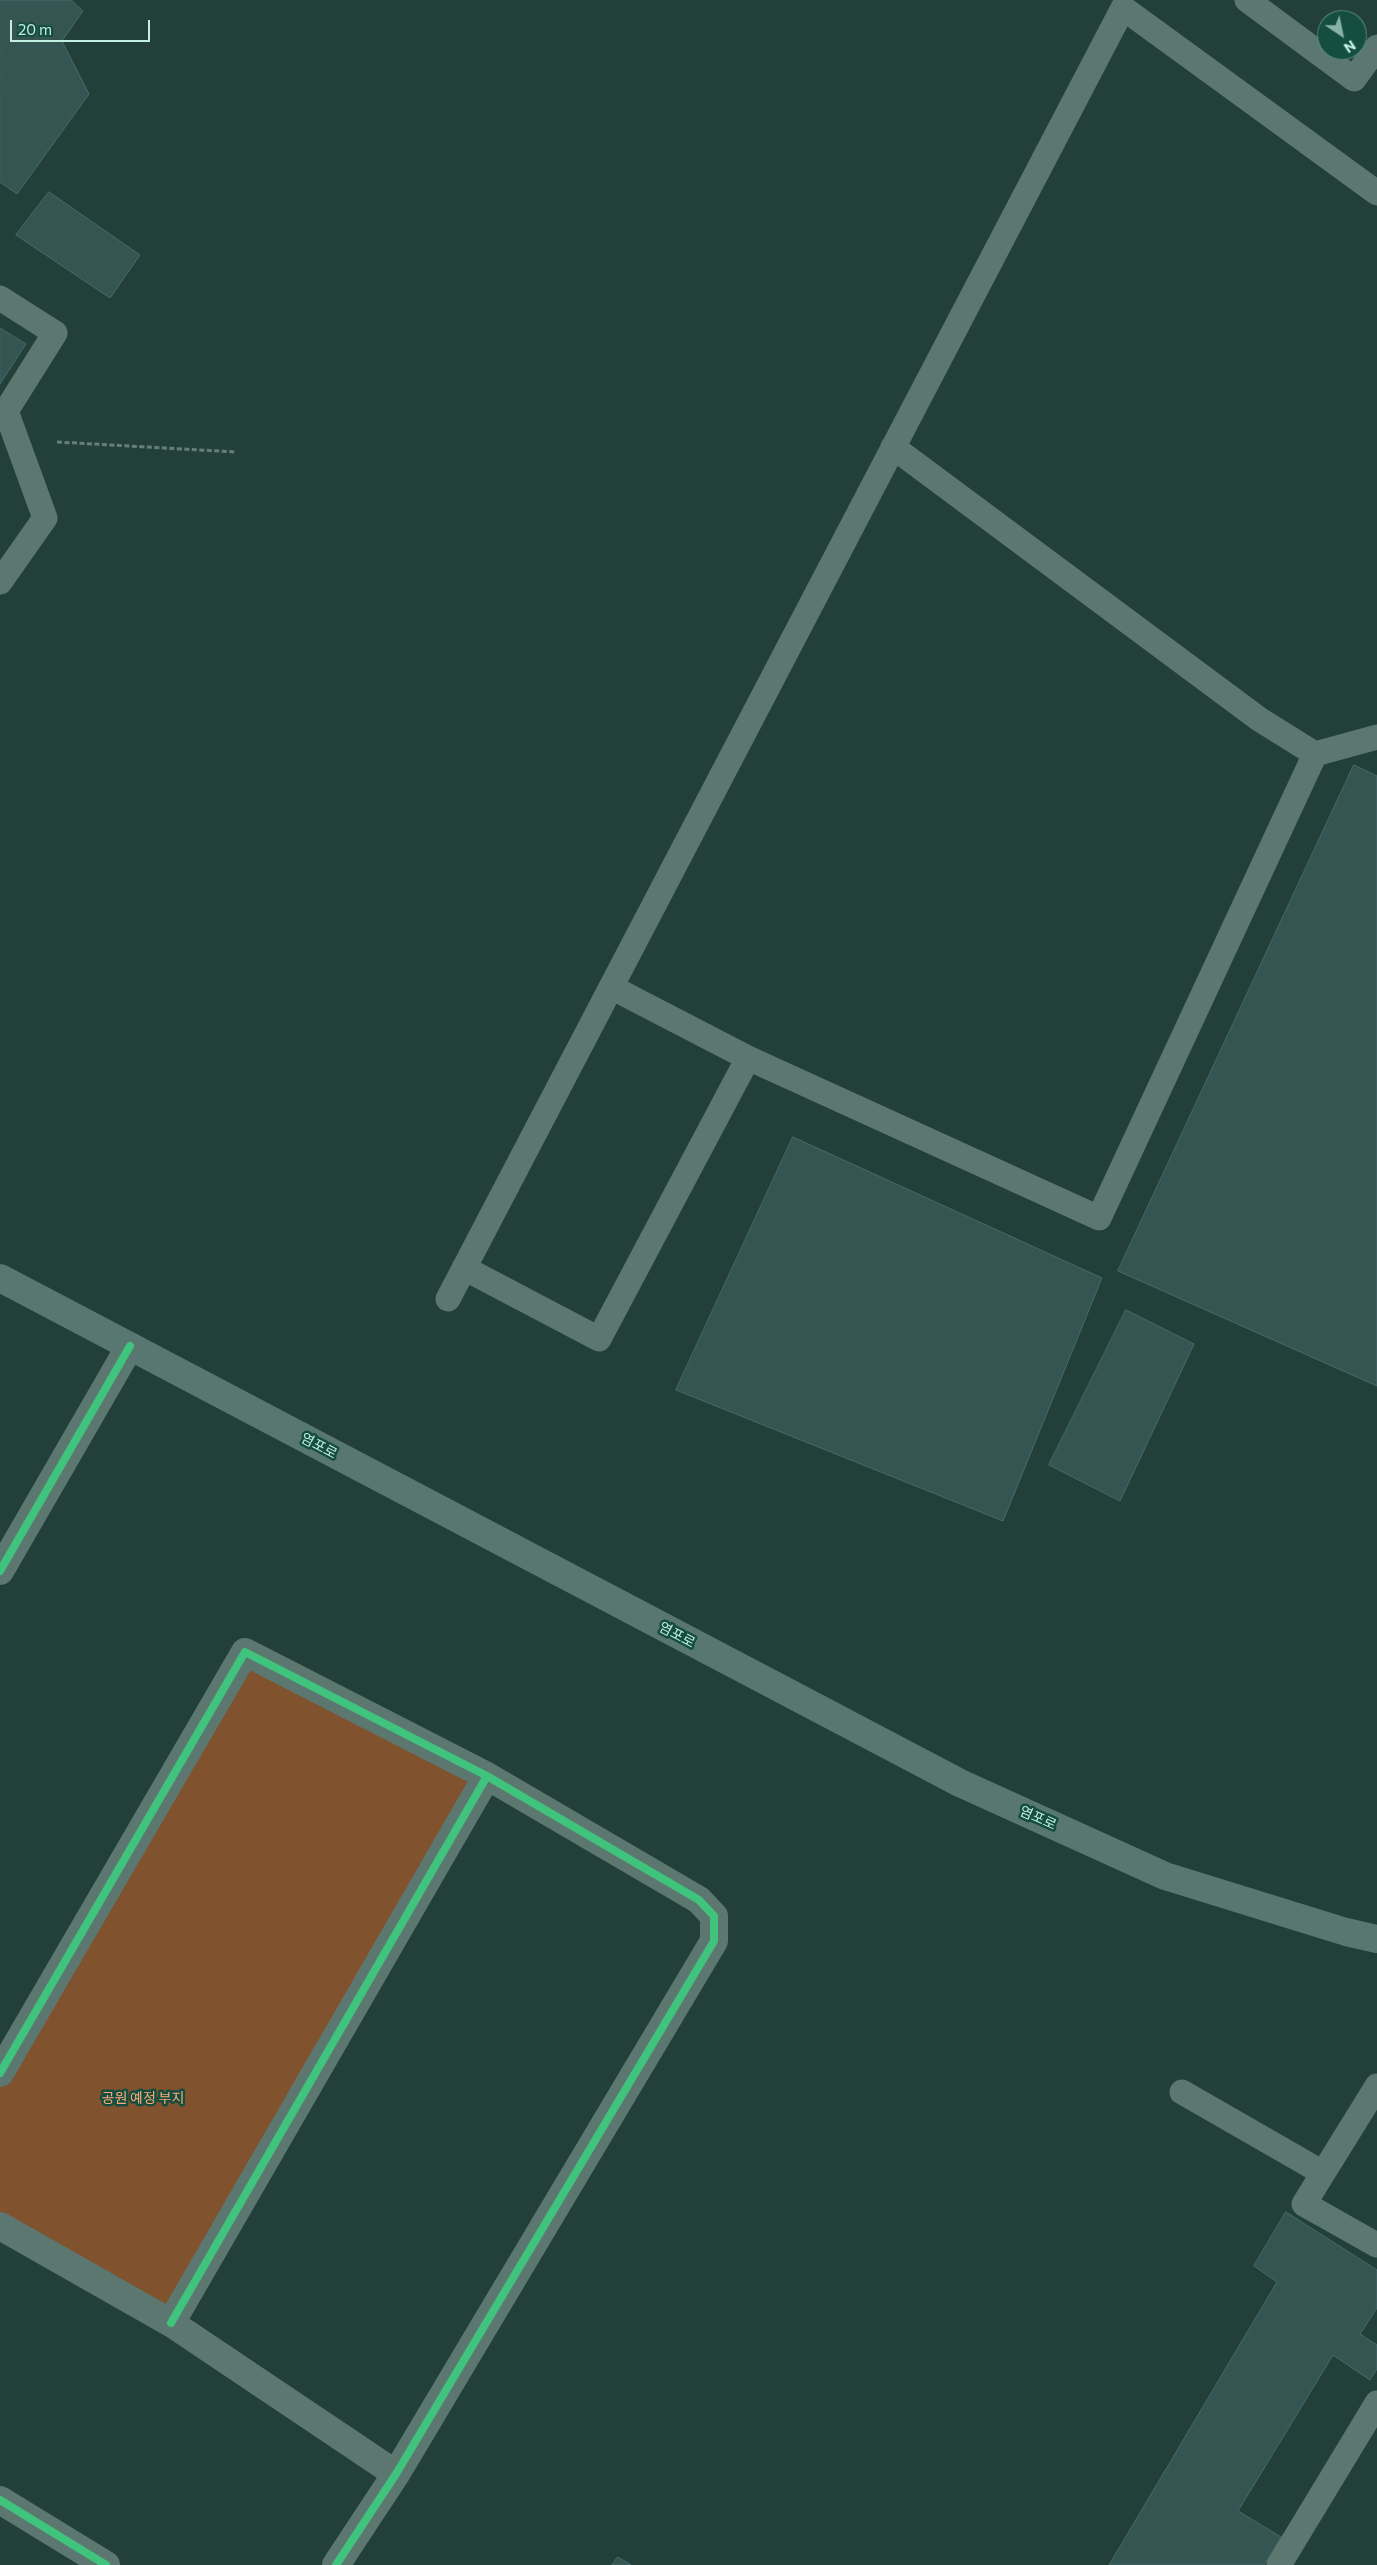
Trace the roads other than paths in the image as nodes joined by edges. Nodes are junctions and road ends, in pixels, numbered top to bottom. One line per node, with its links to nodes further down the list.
1 (1246, 0): 2 (lane)
2 (1377, 47)
3 (1377, 193): 5 (lane)
4 (0, 298): 6 (lane)
5 (893, 447): 8 (lane); 9 (lane)
6 (0, 582)
7 (1377, 736): 8 (lane)
8 (1315, 754): 10 (lane)
9 (611, 986): 10 (lane); 11 (lane)
10 (748, 1058): 11 (lane)
11 (464, 1268): 13 (lane)
12 (0, 1278): 14 (main road, 염포로)
13 (448, 1298)
14 (130, 1346): 15 (street); 17 (main road, 염포로)
15 (0, 1571)
16 (487, 1776): 18 (street); 24 (street); 26 (street)
17 (1377, 1939)
18 (0, 2073)
19 (1377, 2086): 21 (lane)
20 (1182, 2092): 21 (lane)
21 (1323, 2173): 23 (lane)
22 (0, 2226): 24 (street)
23 (1377, 2245)
24 (171, 2323): 26 (street)
25 (1377, 2403): 30 (lane)
26 (396, 2474): 29 (street)
27 (0, 2500): 28 (street)
28 (106, 2565)
29 (336, 2565)
30 (1279, 2565)

